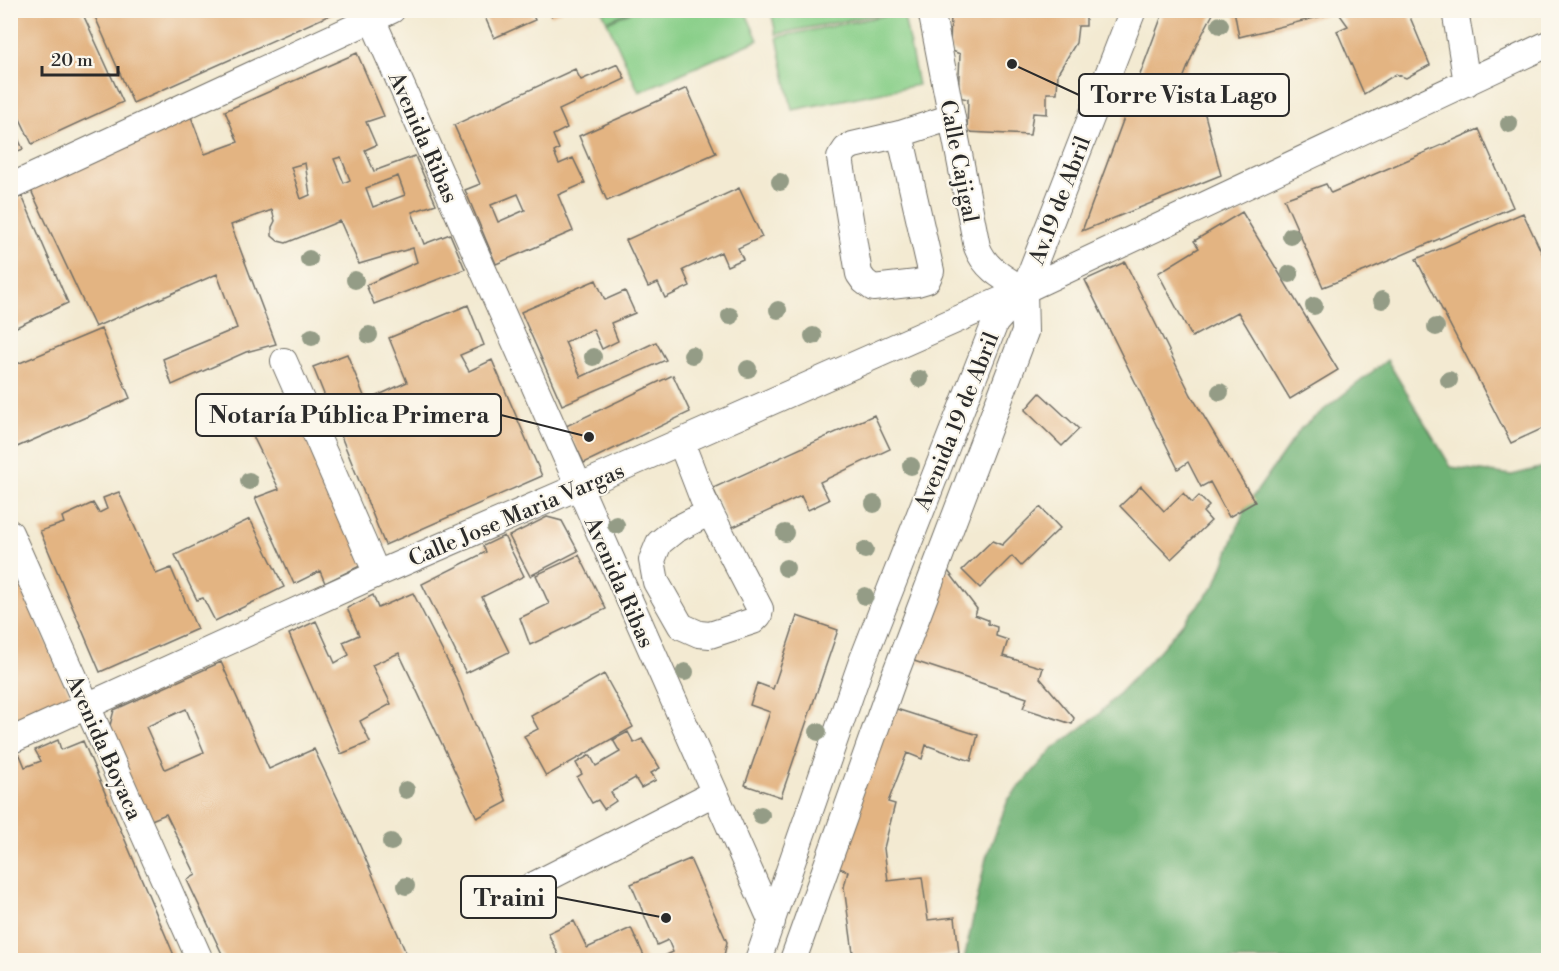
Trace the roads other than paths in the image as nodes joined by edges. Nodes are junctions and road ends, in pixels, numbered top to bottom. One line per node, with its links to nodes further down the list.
1 (931, 10): 7 (street, Calle Cajigal)
2 (1133, 10): 10 (street, Av.19 de Abril)
3 (1455, 10): 6 (street)
4 (378, 13): 9 (street); 13 (street, Avenida Ribas)
5 (1548, 44): 6 (street, Calle Jose Maria Vargas)
6 (1467, 83): 10 (street, Calle Jose Maria Vargas)
7 (952, 117): 8 (street); 10 (street, Calle Cajigal)
8 (900, 134): 8 (street)
9 (10, 187)
10 (1024, 290): 12 (street, Calle Jose Maria Vargas); 21 (street, Avenida 19 de Abril); 24 (street, Avenida 19 de Abril)
11 (284, 361): 16 (street)
12 (681, 442): 13 (street, Calle Jose Maria Vargas); 14 (street)
13 (578, 487): 16 (street, Calle Jose Maria Vargas); 19 (street, Avenida Ribas)
14 (710, 512): 14 (street)
15 (10, 533): 17 (street, Avenida Boyaca)
16 (377, 574): 17 (street, Calle Jose Maria Vargas)
17 (87, 706): 18 (street, Calle Jose Maria Vargas); 22 (street, Avenida Boyaca)
18 (10, 741)
19 (714, 793): 20 (street); 21 (street, Avenida Ribas)
20 (530, 887)
21 (772, 922): 23 (street, Avenida 19 de Abril)
22 (200, 960)
23 (758, 960)
24 (793, 960)

